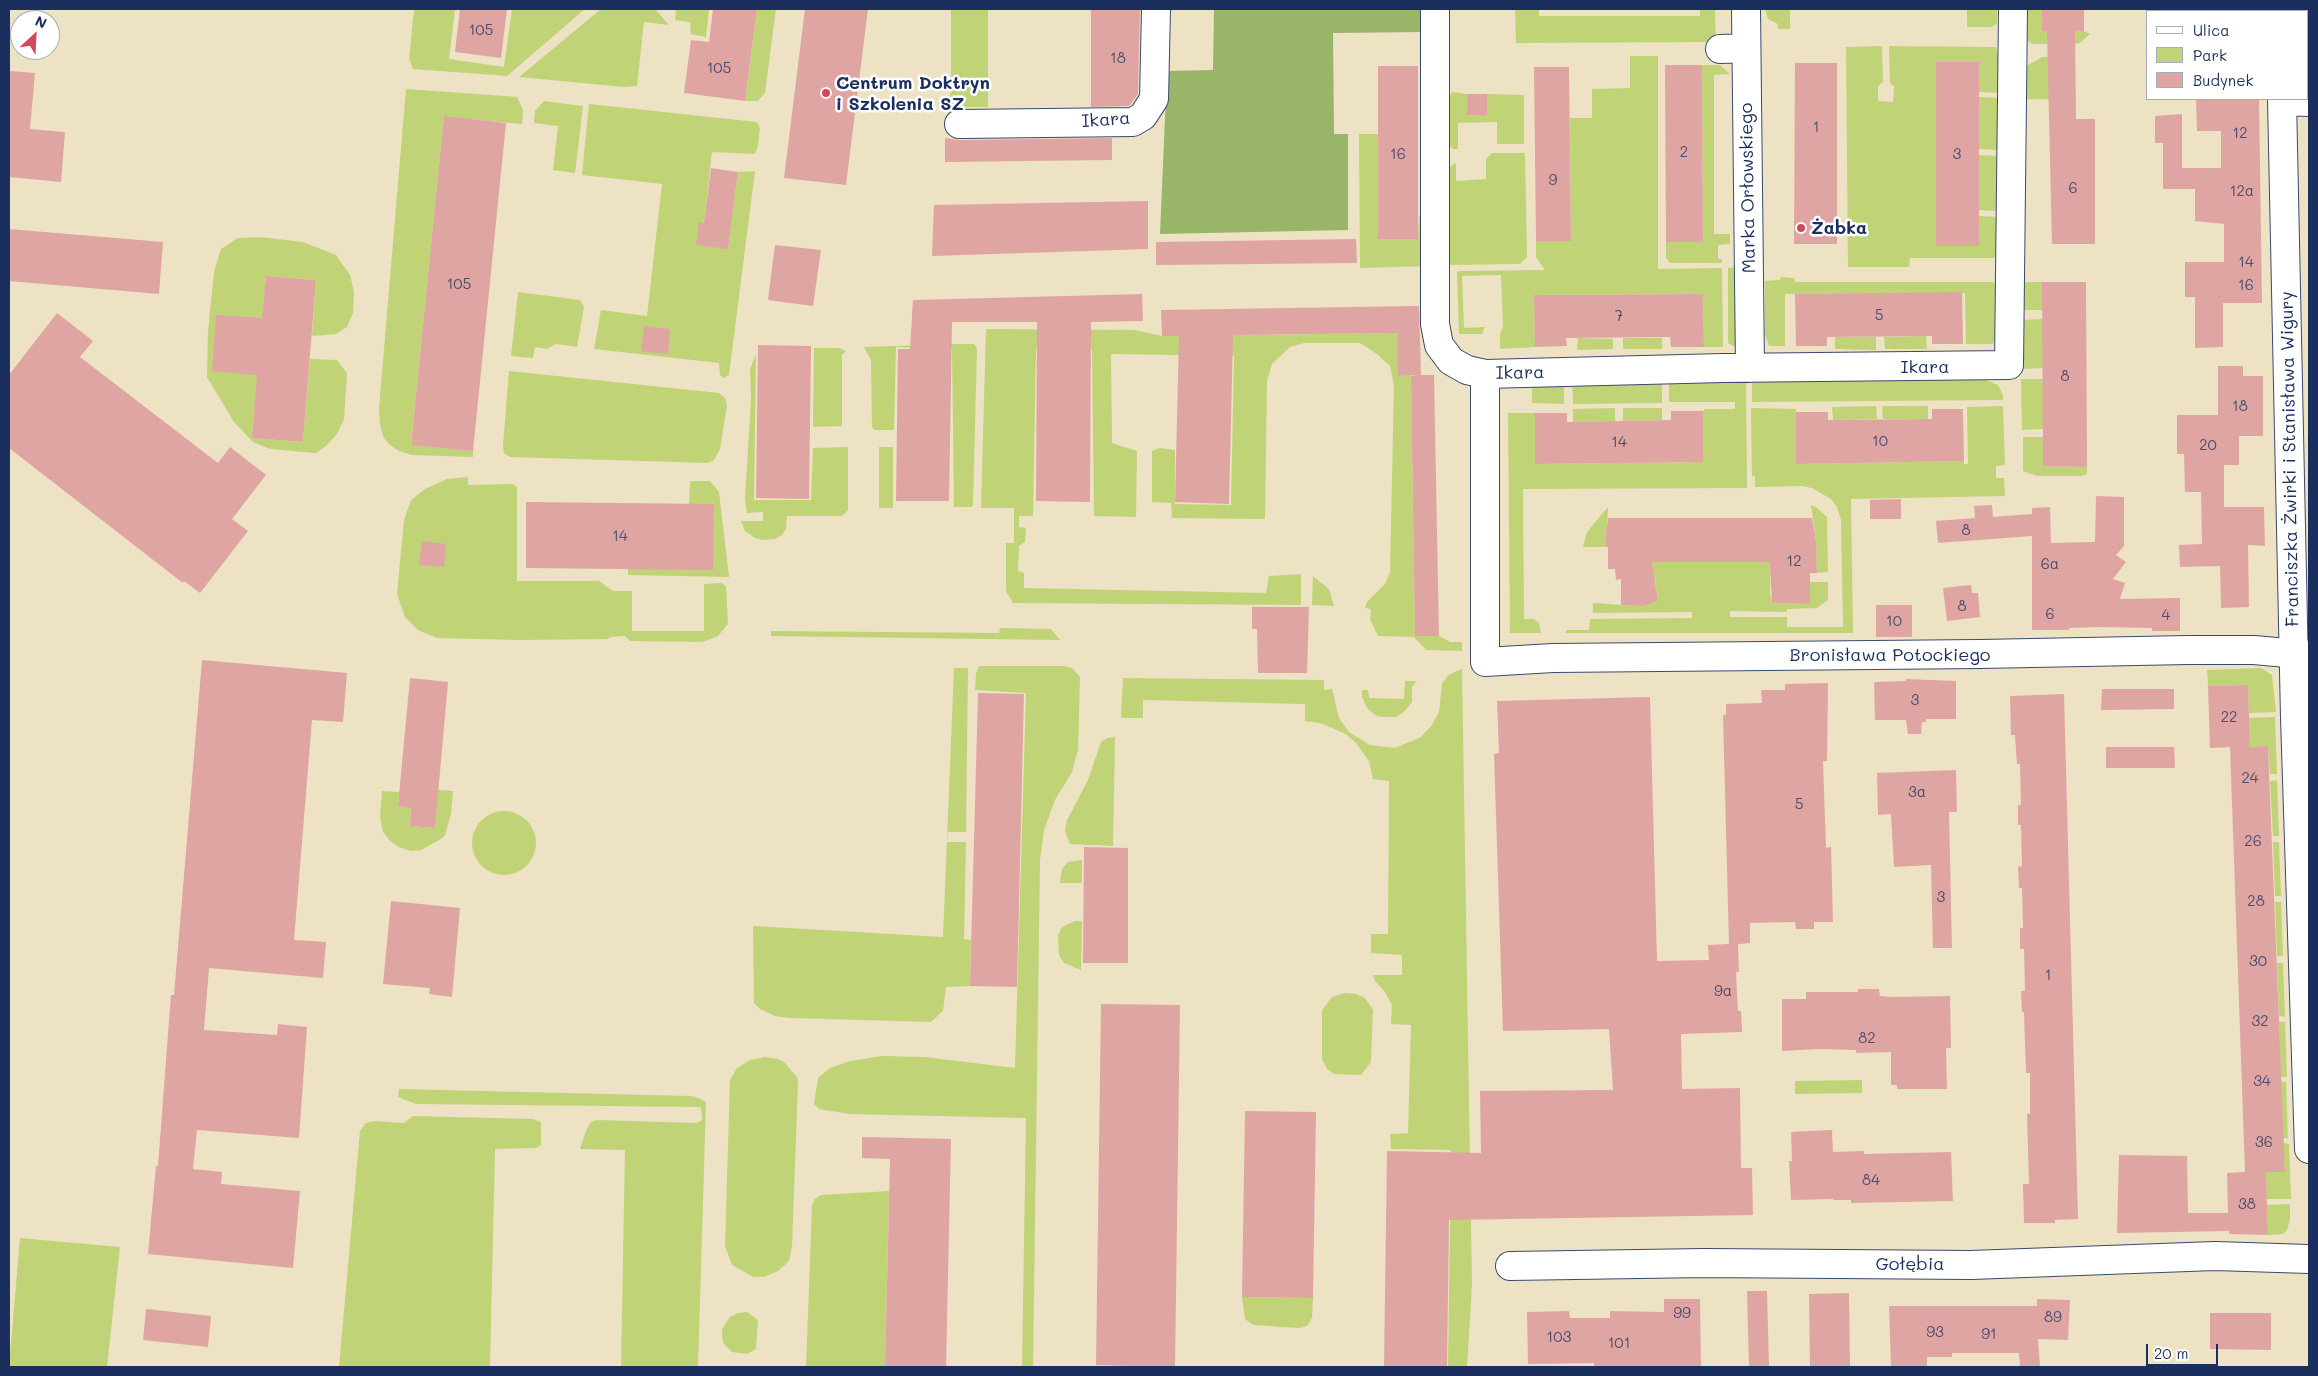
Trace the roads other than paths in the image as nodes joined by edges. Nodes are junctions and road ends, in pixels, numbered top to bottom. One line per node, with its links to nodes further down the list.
1 (1156, 9): 7 (street, Ikara)
2 (1435, 9): 9 (street, Ikara)
3 (1746, 9): 8 (street, Marka Orłowskiego)
4 (2013, 9): 8 (street, Ikara)
5 (2282, 100): 6 (street); 10 (street, Franciszka Żwirki i Stanisława Wigury)
6 (2309, 102)
7 (959, 124)
8 (1750, 368): 9 (street, Ikara)
9 (1485, 374): 11 (street, Ikara)
10 (2302, 655): 11 (street, Bronisława Potockiego); 12 (street, Franciszka Żwirki i Stanisława Wigury)
11 (1485, 662)
12 (2309, 1149)
13 (2309, 1260): 14 (street, Gołębia)
14 (1510, 1266)

